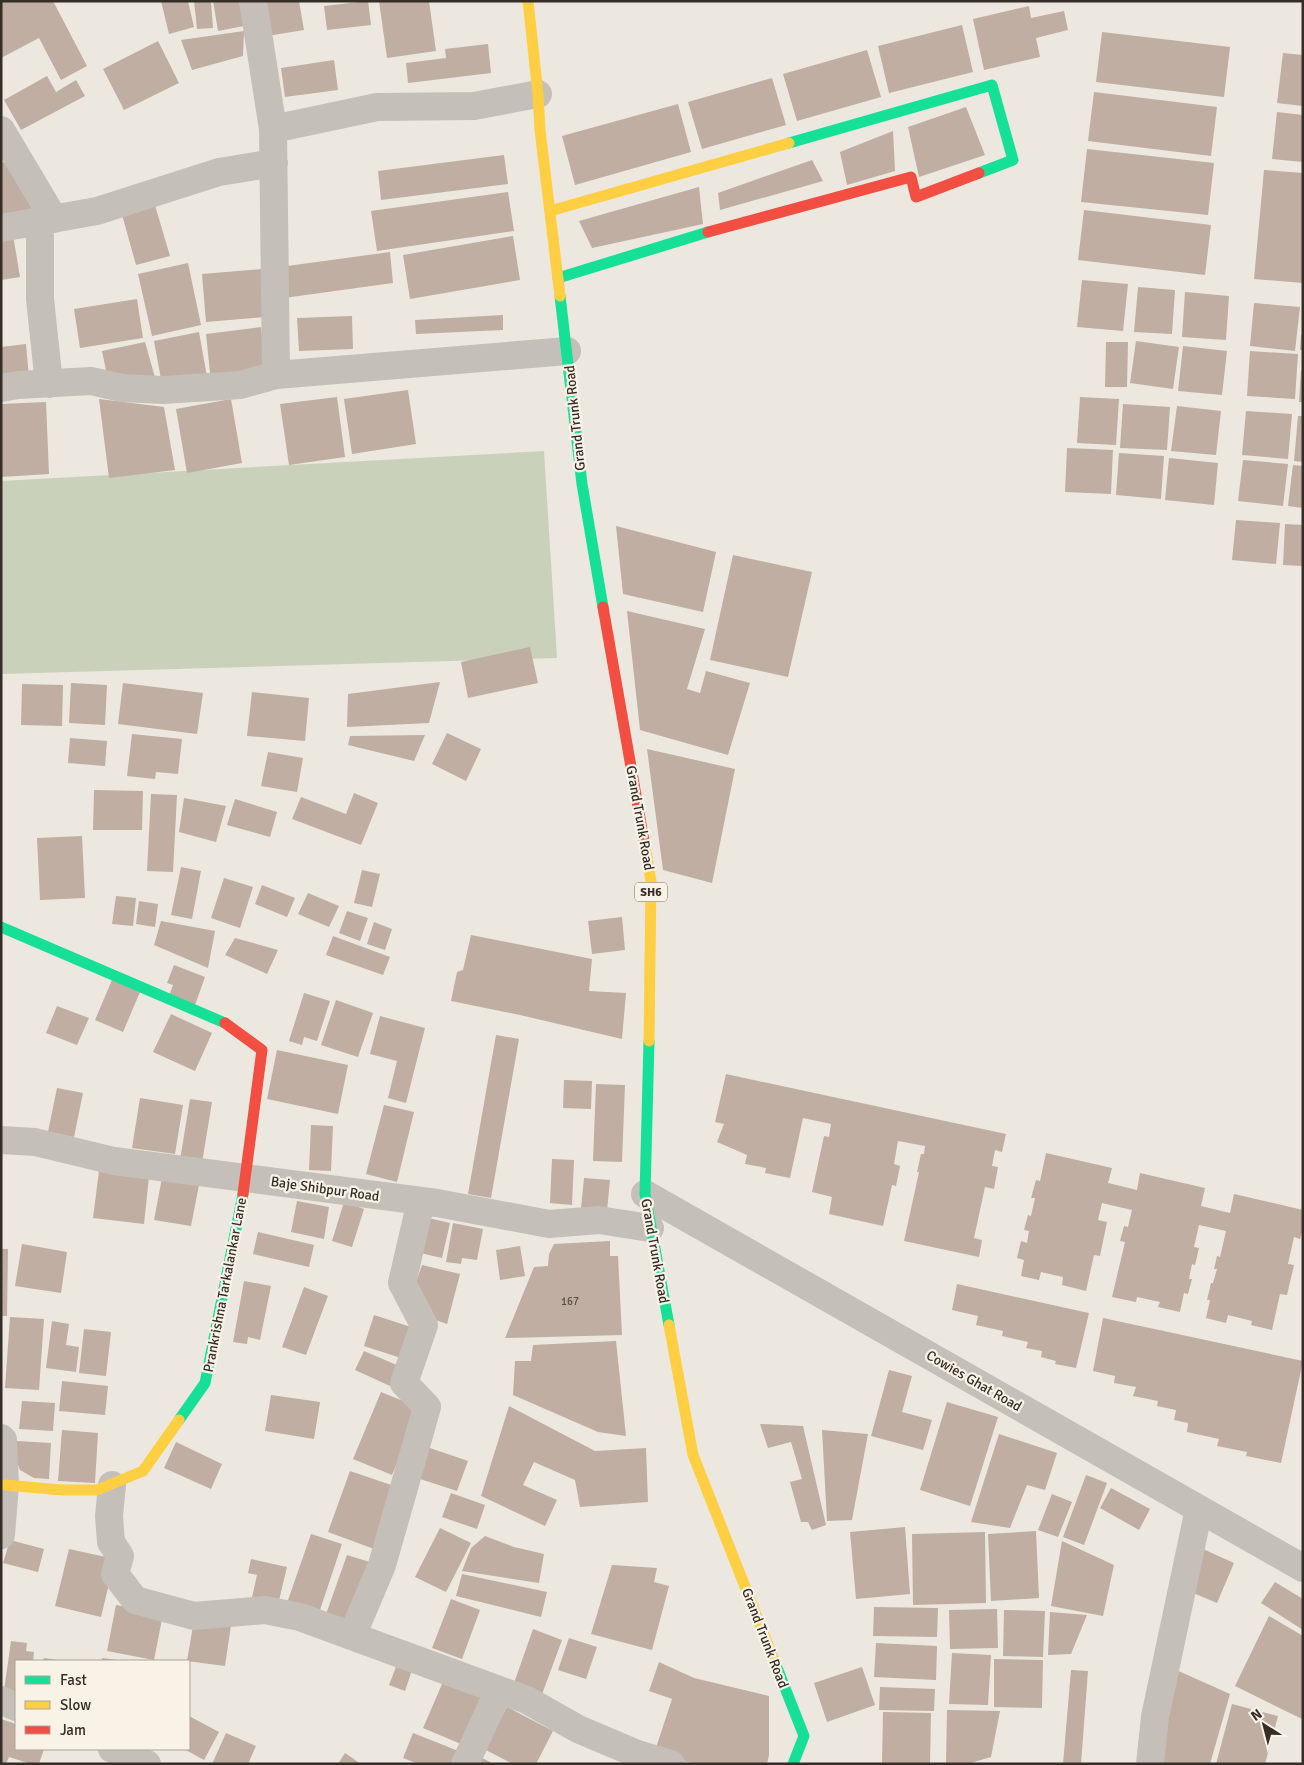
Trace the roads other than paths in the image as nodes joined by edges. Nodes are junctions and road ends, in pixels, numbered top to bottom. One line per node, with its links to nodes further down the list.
1 (253, 1): 4 (street)
2 (528, 1): 3 (street, Grand Trunk Road / SH6)
3 (538, 94): 4 (street); 7 (street, Grand Trunk Road / SH6)
4 (273, 129): 6 (street)
5 (1, 130): 9 (street)
6 (274, 163): 9 (street); 12 (street)
7 (550, 210): 10 (street, Grand Trunk Road / SH6); 10 (street)
8 (1, 228): 9 (street)
9 (47, 228): 13 (street)
10 (558, 278): 11 (street, Grand Trunk Road / SH6)
11 (567, 351): 12 (street); 18 (street, Grand Trunk Road / SH6)
12 (276, 375): 13 (street)
13 (49, 384): 14 (street)
14 (1, 388)
15 (1, 927): 17 (street, Prankrishna Tarkalankar Lane)
16 (1, 1140): 17 (street, Baje Shibpur Road)
17 (246, 1178): 19 (street, Baje Shibpur Road); 23 (street, Prankrishna Tarkalankar Lane)
18 (645, 1194): 20 (street, Grand Trunk Road / SH6); 24 (street, Cowies Ghat Road)
19 (421, 1201): 20 (street, Baje Shibpur Road); 27 (street)
20 (650, 1228): 32 (street, Grand Trunk Road / SH6)
21 (1, 1438): 22 (street)
22 (5, 1485): 23 (street, Prankrishna Tarkalankar Lane); 25 (street)
23 (112, 1485): 27 (street)
24 (1199, 1509): 26 (street, Cowies Ghat Road); 36 (street)
25 (1, 1535)
26 (1303, 1568)
27 (352, 1636): 28 (street)
28 (499, 1690): 34 (street); 35 (street)
29 (1, 1700): 30 (street)
30 (15, 1707)
31 (114, 1750): 33 (street)
32 (796, 1763)
33 (147, 1764)
34 (465, 1764)
35 (671, 1764)
36 (1150, 1764)

